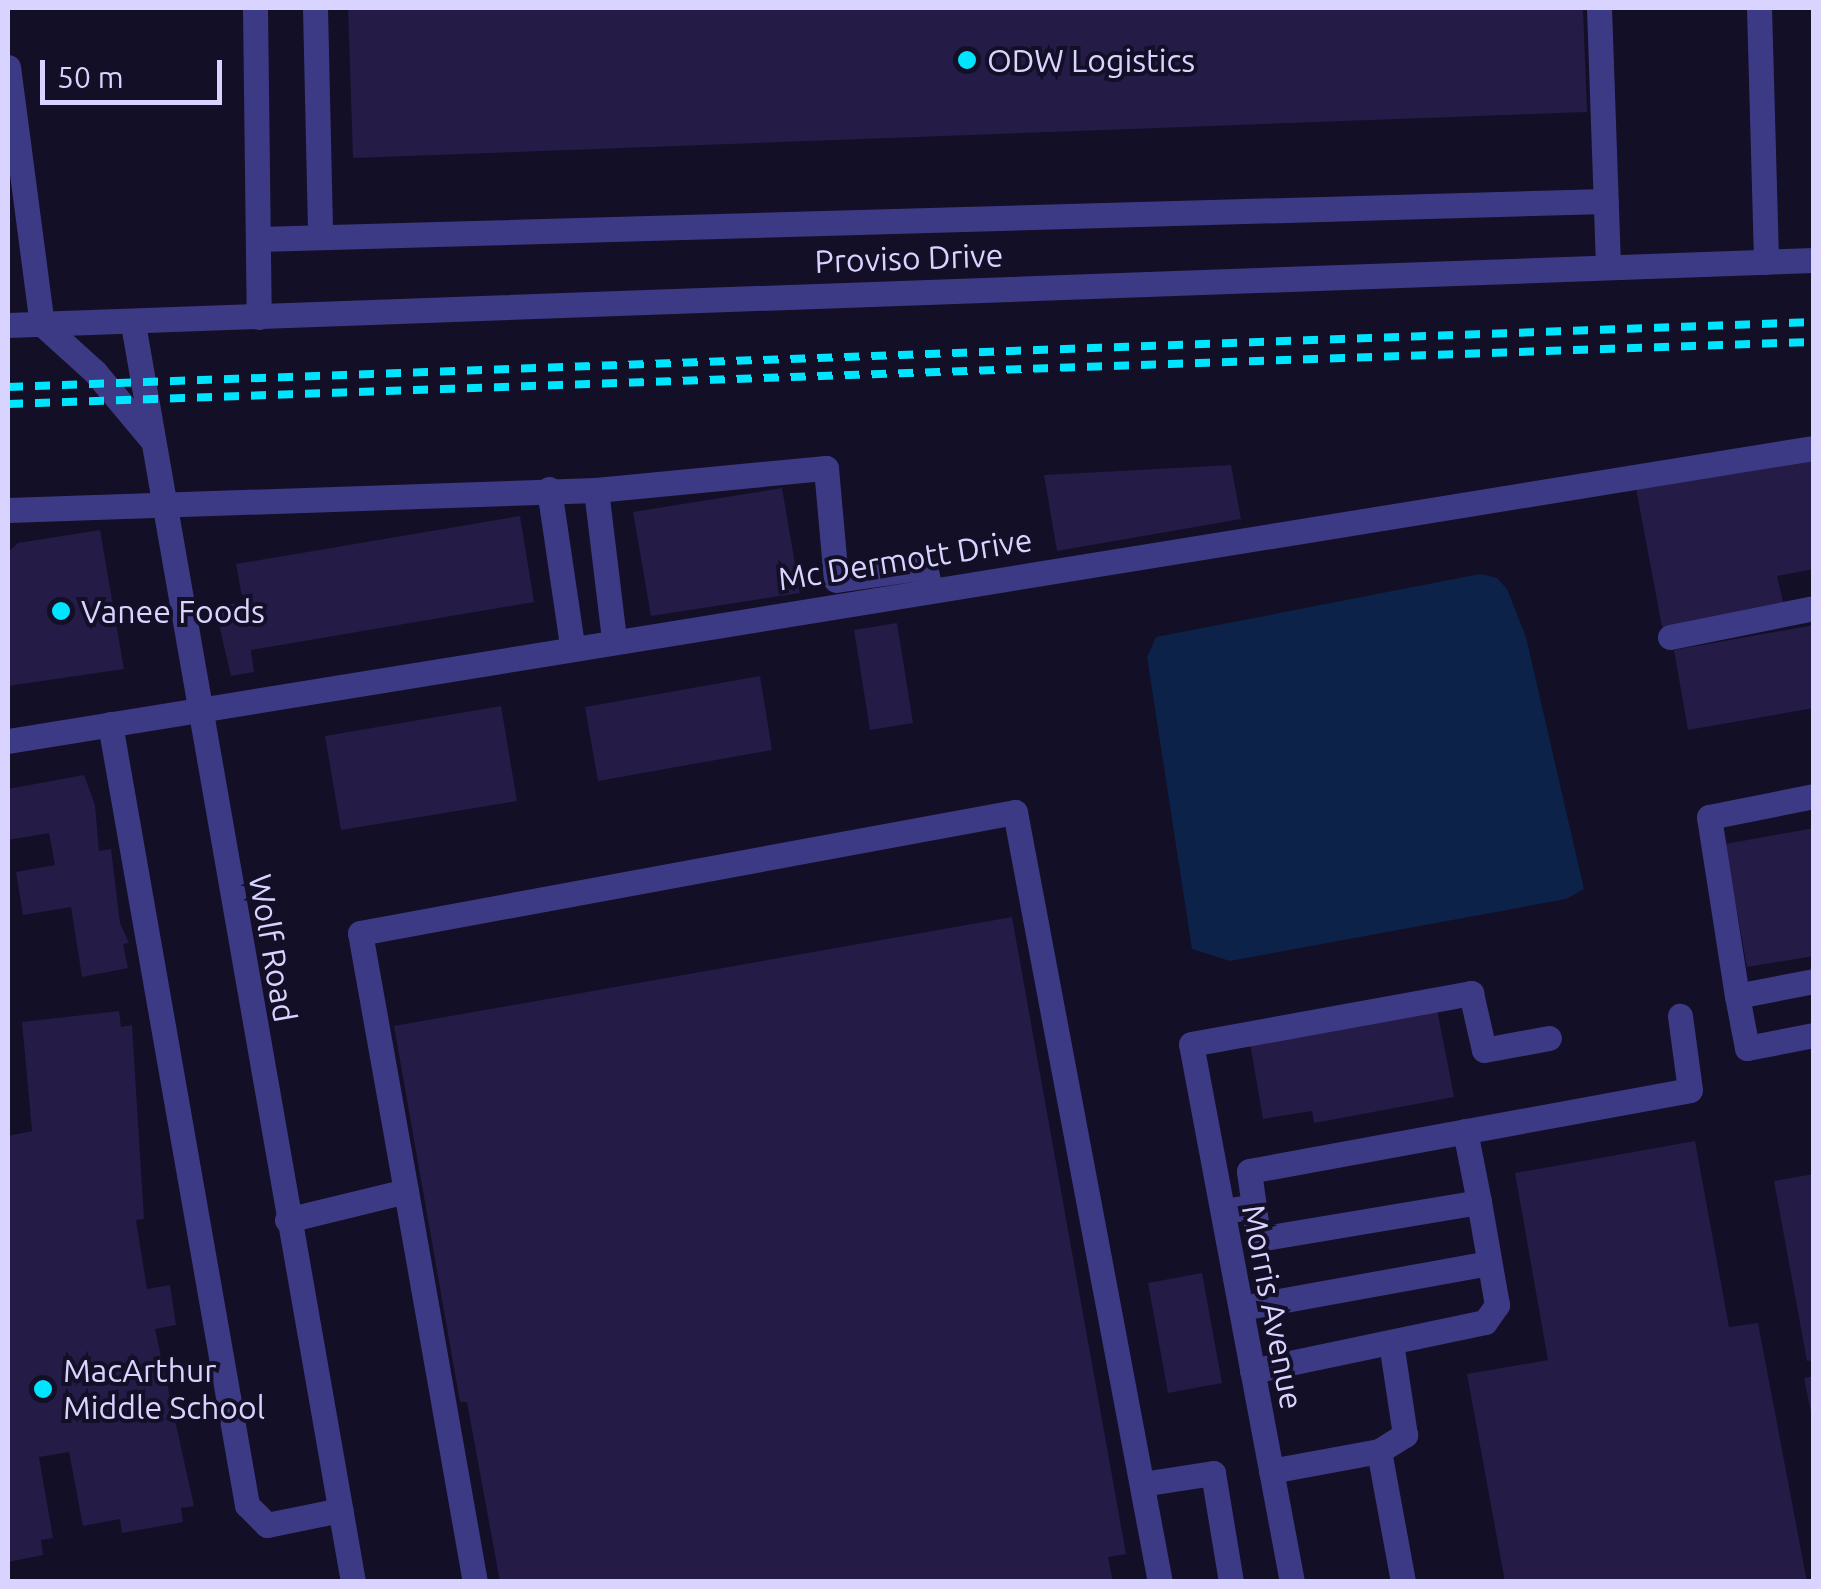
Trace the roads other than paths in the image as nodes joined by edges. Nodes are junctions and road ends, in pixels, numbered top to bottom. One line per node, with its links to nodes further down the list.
1 (255, 8): 8 (street)
2 (316, 8): 7 (street)
3 (1599, 8): 6 (street)
4 (1760, 8): 10 (street)
5 (8, 68): 14 (street)
6 (1606, 201): 7 (street); 11 (street)
7 (320, 237): 8 (street)
8 (258, 239): 12 (street)
9 (1814, 260): 10 (street, Proviso Drive)
10 (1766, 262): 11 (street, Proviso Drive)
11 (1608, 266): 12 (street, Proviso Drive)
12 (259, 317): 15 (street, Proviso Drive)
13 (8, 324): 14 (street, Proviso Drive)
14 (42, 324): 15 (street, Proviso Drive); 16 (street)
15 (133, 324): 16 (street, Wolf Road)
16 (153, 441): 20 (street, Wolf Road)
17 (1814, 448): 22 (street, Mc Dermott Drive)
18 (549, 489): 19 (street); 20 (street); 26 (street)
19 (596, 490): 22 (street); 25 (street)
20 (164, 501): 21 (street); 27 (street, Wolf Road)
21 (8, 510)
22 (930, 588): 25 (street, Mc Dermott Drive)
23 (1814, 608): 24 (street)
24 (1670, 637)
25 (614, 638): 26 (street, Mc Dermott Drive)
26 (572, 644): 27 (street, Mc Dermott Drive)
27 (199, 708): 28 (street, Mc Dermott Drive); 41 (street, Wolf Road)
28 (110, 724): 29 (street, Mc Dermott Drive); 49 (street)
29 (8, 740)
30 (1814, 796): 32 (street)
31 (1814, 981): 32 (street)
32 (1738, 996): 34 (street)
33 (1680, 1016): 36 (street)
34 (1814, 1035)
35 (1549, 1038): 40 (street, Morris Avenue)
36 (1464, 1132): 38 (street); 39 (street)
37 (406, 1191): 41 (street); 48 (street); 51 (street)
38 (1479, 1202): 39 (street); 42 (street)
39 (1254, 1207): 40 (street)
40 (1222, 1211): 43 (street, Morris Avenue)
41 (287, 1220): 49 (street, Wolf Road)
42 (1489, 1263): 43 (street); 44 (street)
43 (1240, 1308): 45 (street, Morris Avenue)
44 (1391, 1342): 45 (street); 46 (street)
45 (1252, 1371): 47 (street, Morris Avenue)
46 (1379, 1451): 47 (street); 55 (street)
47 (1271, 1471): 54 (street, Morris Avenue)
48 (1142, 1484): 52 (street); 53 (street)
49 (340, 1510): 50 (street, Wolf Road)
50 (353, 1582)
51 (476, 1582)
52 (1160, 1582)
53 (1231, 1582)
54 (1292, 1582)
55 (1403, 1582)

